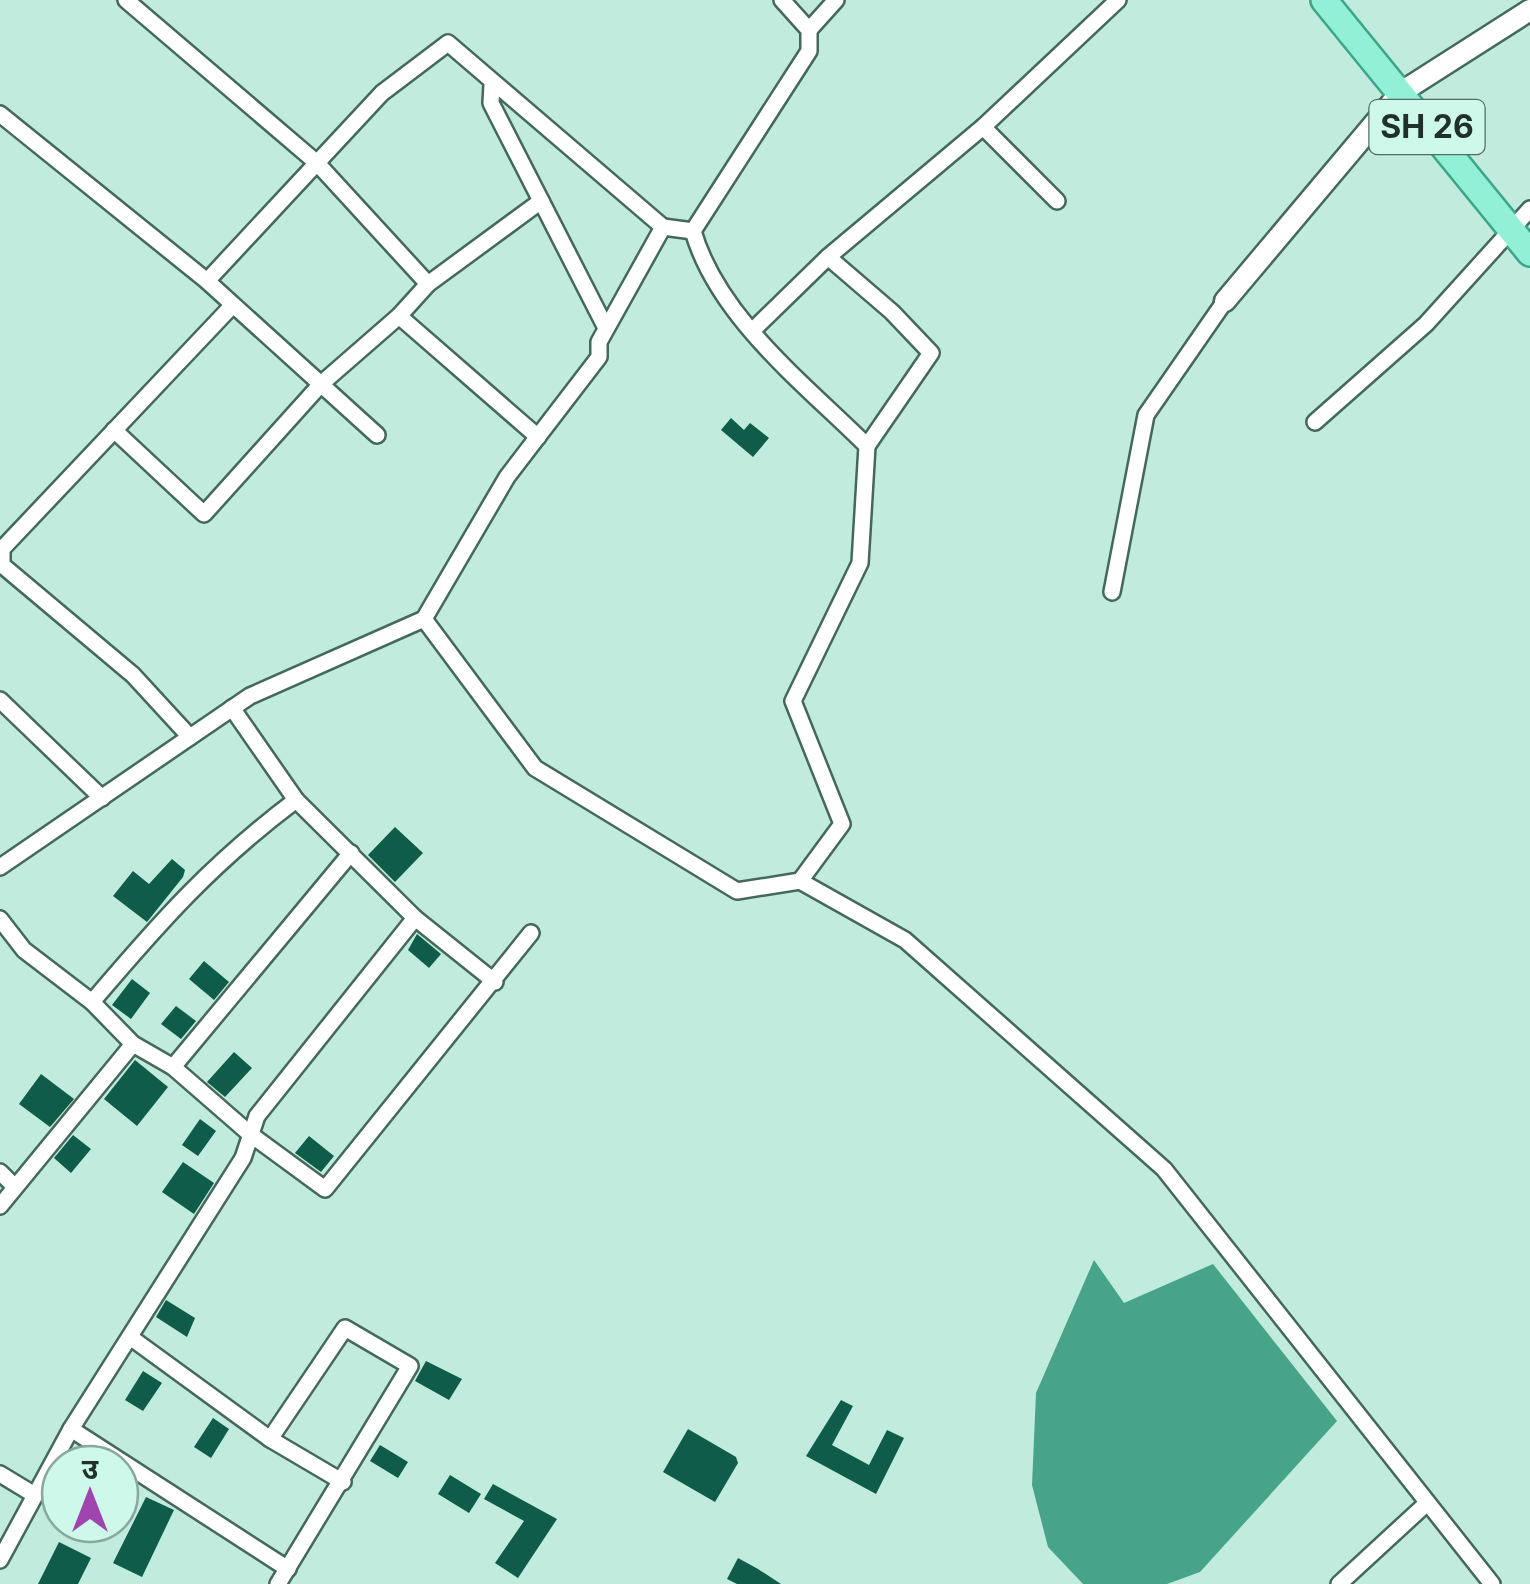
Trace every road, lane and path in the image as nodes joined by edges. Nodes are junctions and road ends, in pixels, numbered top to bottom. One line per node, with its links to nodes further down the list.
1 (126, 0): 12 (street)
2 (782, 0): 7 (street)
3 (836, 0): 7 (street)
4 (1118, 0): 11 (street)
5 (1324, 0): 9 (main road, SH 26)
6 (1530, 10): 9 (street)
7 (809, 30): 18 (street)
8 (492, 84): 12 (street); 14 (street); 16 (street)
9 (1400, 93): 17 (main road, SH 26); 23 (street)
10 (0, 114): 21 (street)
11 (983, 127): 13 (street); 20 (street)
12 (317, 163): 21 (street); 22 (street)
13 (1057, 200)
14 (541, 201): 22 (street); 26 (street)
15 (1530, 209): 17 (street)
16 (663, 227): 18 (street); 26 (street)
17 (1511, 230): 19 (main road, SH 26); 29 (street)
18 (693, 231): 27 (street)
19 (1530, 253)
20 (828, 257): 27 (street); 33 (street)
21 (207, 281): 24 (street)
22 (428, 284): 25 (street)
23 (1225, 301): 34 (street)
24 (231, 306): 28 (street); 30 (street)
25 (400, 316): 28 (street); 32 (street)
26 (606, 328): 32 (street)
27 (752, 331): 33 (street)
28 (321, 384): 30 (street); 31 (street)
29 (1316, 422)
30 (114, 430): 38 (street)
31 (376, 435)
32 (538, 437): 35 (street)
33 (868, 446): 43 (street)
34 (1112, 592)
35 (424, 619): 37 (street); 43 (street)
36 (0, 700): 39 (street)
37 (232, 708): 38 (street); 40 (street)
38 (190, 737): 39 (street)
39 (102, 798): 42 (street)
40 (296, 800): 41 (street); 48 (street)
41 (351, 854): 44 (street); 50 (street)
42 (0, 868)
43 (800, 882): 61 (street)
44 (416, 918): 47 (street); 51 (street)
45 (0, 920): 48 (street)
46 (532, 933): 47 (street)
47 (495, 982): 51 (street)
48 (92, 1002): 49 (street)
49 (133, 1044): 50 (street); 53 (street)
50 (173, 1066): 51 (street)
51 (250, 1134): 55 (street)
52 (0, 1172): 53 (street)
53 (16, 1187): 54 (street)
54 (0, 1206)
55 (130, 1337): 56 (street); 57 (street)
56 (71, 1428): 60 (street); 63 (street)
57 (270, 1439): 59 (street); 59 (street)
58 (0, 1474): 60 (street)
59 (343, 1482): 63 (street)
60 (33, 1494): 62 (street)
61 (1427, 1503): 65 (street); 66 (street)
62 (0, 1560)
63 (288, 1569): 64 (street)
64 (278, 1584)
65 (1340, 1584)
66 (1492, 1584)

